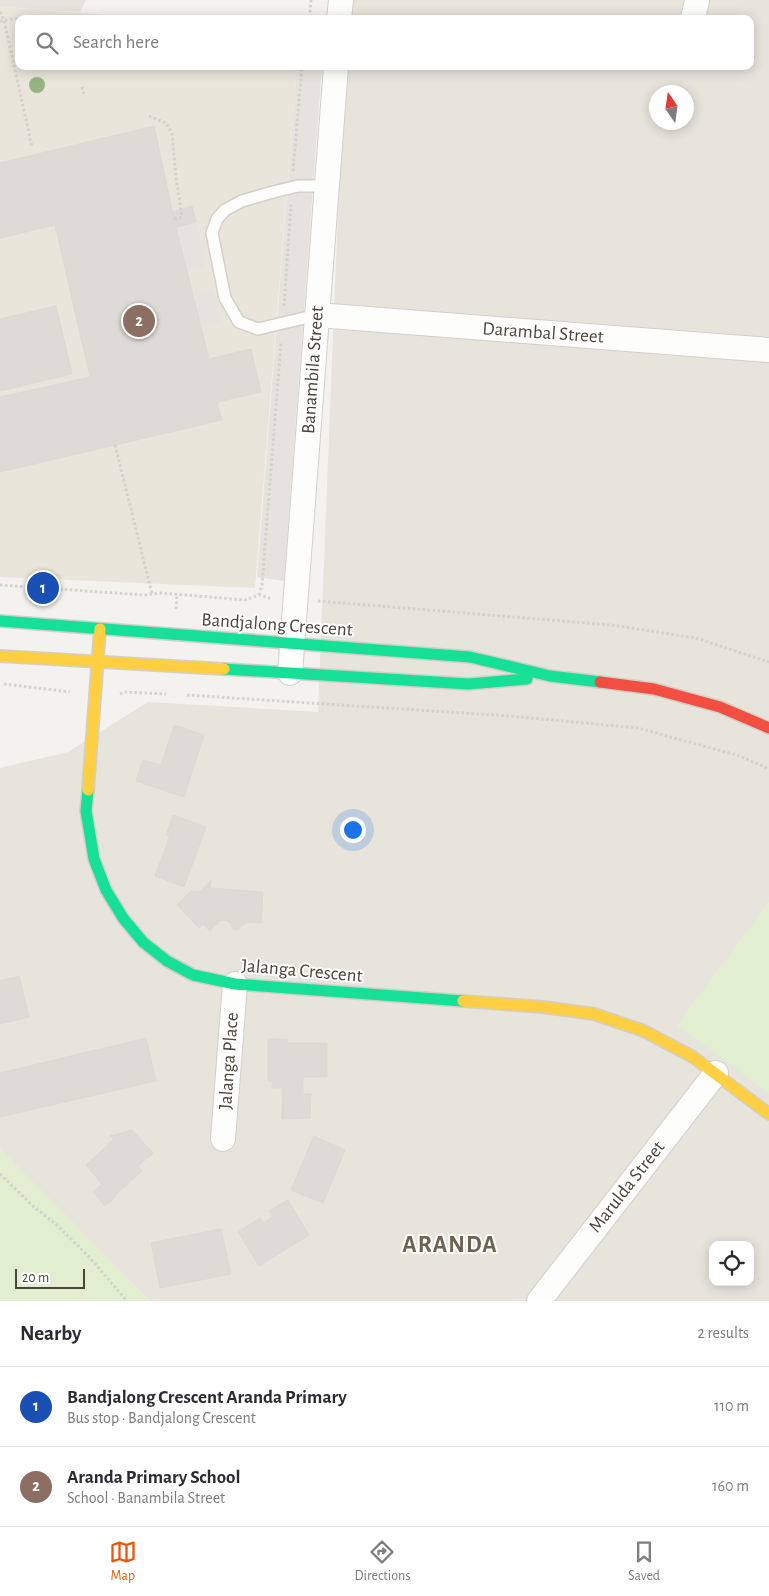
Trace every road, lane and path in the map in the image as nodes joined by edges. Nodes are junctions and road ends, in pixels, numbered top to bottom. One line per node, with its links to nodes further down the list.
1 (311, 0): 5 (path)
2 (341, 0): 6 (street)
3 (697, 0): 7 (street)
4 (0, 12): 9 (path)
5 (311, 15)
6 (339, 15)
7 (694, 15)
8 (15, 19): 9 (path)
9 (2, 21): 14 (path)
10 (336, 70): 15 (street, Banambila Street)
11 (82, 88): 12 (path)
12 (84, 94)
13 (149, 116): 16 (path)
14 (32, 147)
15 (326, 186): 17 (street, Banambila Street); 17 (lane)
16 (174, 219)
17 (317, 315): 18 (street, Darambal Street); 22 (street, Banambila Street)
18 (769, 350)
19 (114, 445): 21 (path)
20 (0, 585): 21 (path)
21 (152, 594): 22 (path)
22 (296, 600): 25 (street, Banambila Street); 28 (path)
23 (0, 621): 24 (street, Bandjalong Crescent)
24 (100, 629): 25 (street, Bandjalong Crescent); 27 (street, Jalanga Crescent)
25 (292, 644): 29 (street, Banambila Street); 30 (street, Bandjalong Crescent)
26 (0, 656): 27 (street, Bandjalong Crescent)
27 (97, 661): 29 (street, Bandjalong Crescent); 34 (street, Jalanga Crescent)
28 (769, 662)
29 (290, 673): 30 (street, Bandjalong Crescent)
30 (550, 676): 35 (street, Bandjalong Crescent)
31 (0, 684): 34 (path)
32 (168, 694): 34 (path)
33 (178, 694): 36 (path)
34 (95, 695): 37 (street, Jalanga Crescent)
35 (769, 728)
36 (769, 768)
37 (235, 984): 38 (street, Jalanga Crescent); 40 (street, Jalanga Place)
38 (716, 1073): 39 (street, Jalanga Crescent); 43 (street, Marulda Street)
39 (769, 1114)
40 (223, 1139)
41 (0, 1174): 42 (path)
42 (127, 1301)
43 (539, 1301)

